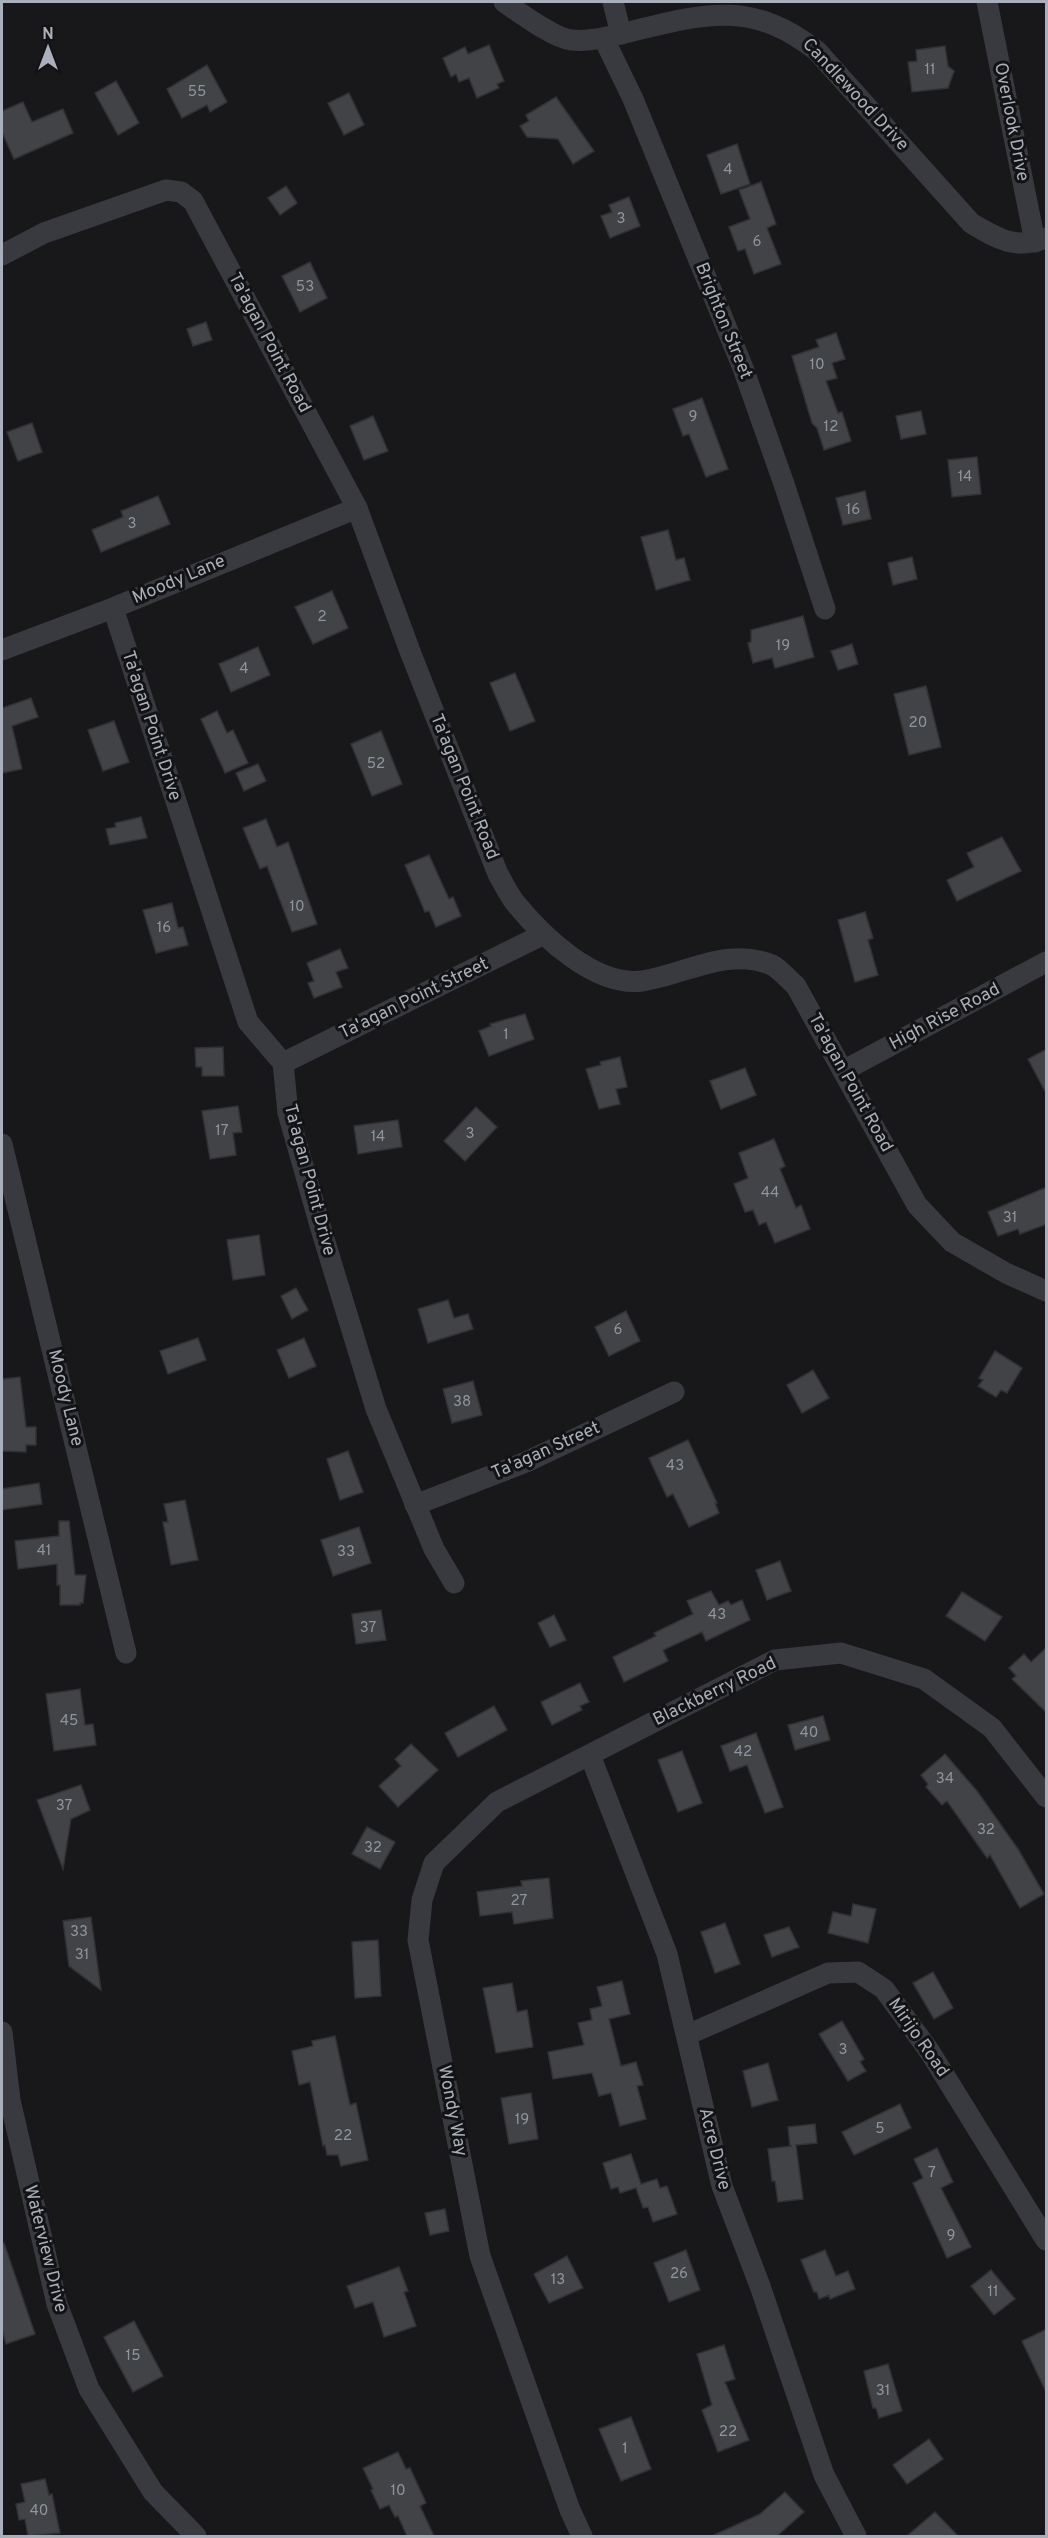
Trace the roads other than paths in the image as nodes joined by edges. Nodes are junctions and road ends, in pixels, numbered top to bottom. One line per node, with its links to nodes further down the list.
1 (504, 2): 4 (street, Candlewood Drive)
2 (613, 2): 4 (street, Brighton Street)
3 (987, 2): 5 (street, Overlook Drive)
4 (612, 36): 5 (street, Candlewood Drive); 9 (street, Brighton Street)
5 (1041, 240)
6 (2, 255): 7 (street, Ta'agan Point Road)
7 (357, 508): 8 (street, Moody Lane); 11 (street, Ta'agan Point Road)
8 (113, 608): 10 (street, Moody Lane); 13 (street, Ta'agan Point Drive)
9 (825, 609)
10 (2, 650)
11 (544, 934): 13 (street, Ta'agan Point Street); 14 (street, Ta'agan Point Road)
12 (1047, 962): 14 (street, High Rise Road)
13 (284, 1064): 18 (street, Ta'agan Point Drive)
14 (843, 1071): 16 (street, Ta'agan Point Road)
15 (2, 1144): 20 (street, Moody Lane)
16 (1047, 1291)
17 (674, 1392): 18 (street, Ta'agan Street)
18 (415, 1505): 19 (street, Ta'agan Point Drive)
19 (454, 1583)
20 (126, 1653)
21 (590, 1755): 22 (street, Blackberry Road); 24 (street, Acre Drive); 27 (street, Wondy Way)
22 (1047, 1797)
23 (2, 2032): 26 (street, Waterview Drive)
24 (687, 2035): 25 (street, Mirijo Road); 28 (street, Acre Drive)
25 (1047, 2240)
26 (196, 2536)
27 (582, 2536)
28 (856, 2536)

